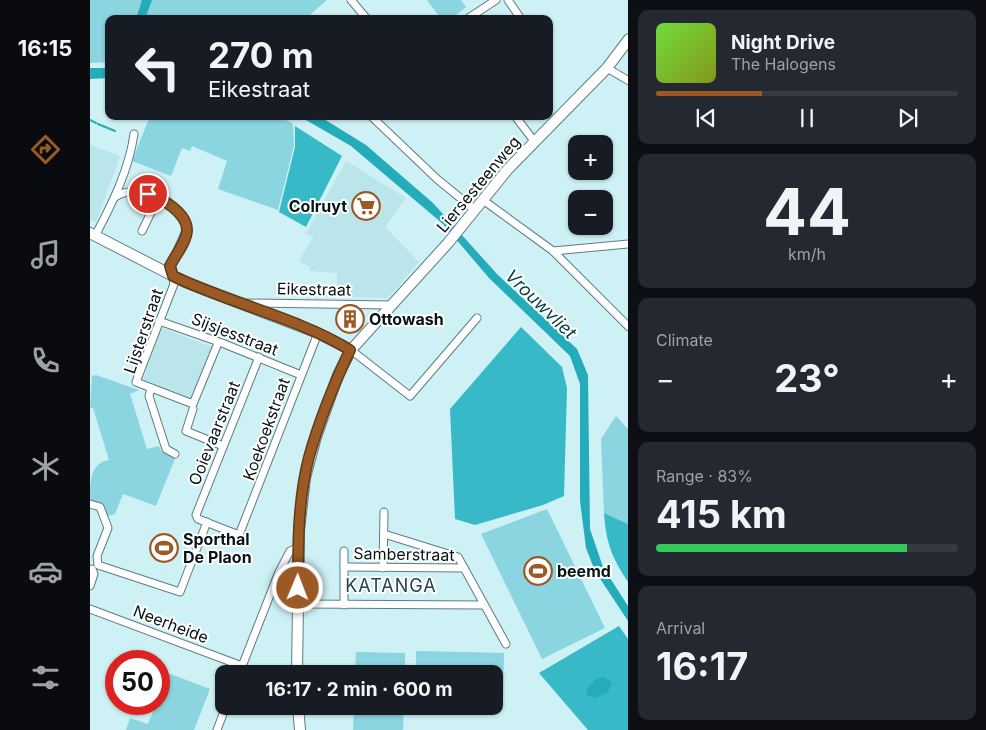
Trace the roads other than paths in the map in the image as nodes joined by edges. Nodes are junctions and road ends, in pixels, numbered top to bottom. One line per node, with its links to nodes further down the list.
1 (351, 0): 4 (street)
2 (496, 0): 5 (street)
3 (508, 0): 6 (street)
4 (364, 15)
5 (473, 15)
6 (519, 15)
7 (628, 39): 8 (main road, Liersesteenweg)
8 (607, 68): 9 (street); 13 (main road, Liersesteenweg)
9 (628, 81)
10 (375, 120): 17 (street)
11 (518, 120): 13 (street)
12 (134, 134): 14 (street)
13 (534, 141): 16 (main road, Liersesteenweg)
14 (115, 197): 15 (street); 19 (street)
15 (158, 198): 18 (street); 22 (street, Lijsterstraat)
16 (483, 200): 17 (main road, Liersesteenweg); 21 (street)
17 (475, 210): 24 (main road, Liersesteenweg)
18 (142, 231)
19 (93, 234): 22 (main road, Eikestraat)
20 (628, 244): 21 (street)
21 (553, 251): 27 (street)
22 (173, 276): 23 (main road, Eikestraat); 26 (street, Lijsterstraat)
23 (237, 303): 24 (street, Eikestraat); 28 (main road, Eikestraat)
24 (390, 305): 30 (main road, Liersesteenweg)
25 (477, 318): 30 (street)
26 (159, 321): 29 (street, Sijsjesstraat); 33 (street, Lijsterstraat)
27 (628, 327)
28 (318, 333): 30 (main road, Eikestraat); 32 (street, Koekoekstraat)
29 (218, 343): 31 (street, Sijsjesstraat); 34 (street)
30 (350, 350): 41 (main road, Liersesteenweg)
31 (258, 357): 32 (street, Sijsjesstraat); 35 (street, Ooievaarstraat)
32 (301, 374): 39 (street, Koekoekstraat)
33 (151, 388): 34 (street, Lijsterstraat); 36 (street, Lijsterstraat)
34 (193, 407): 35 (street)
35 (223, 446): 39 (street, Ooievaarstraat)
36 (175, 454)
37 (90, 504): 43 (street)
38 (384, 512): 40 (street)
39 (207, 522): 43 (street)
40 (384, 534): 45 (street); 46 (street)
41 (299, 547): 48 (main road, Liersesteenweg); 54 (street)
42 (344, 551): 44 (street)
43 (94, 565): 47 (street)
44 (344, 567): 45 (street, Samberstraat); 49 (street)
45 (383, 568): 46 (street, Samberstraat)
46 (464, 568): 50 (street)
47 (90, 586)
48 (298, 604): 49 (street); 55 (main road, Liersesteenweg)
49 (344, 605): 50 (street)
50 (484, 605): 52 (street)
51 (90, 609): 53 (street, Neerheide)
52 (506, 644)
53 (239, 665)
54 (242, 665)
55 (297, 665)
56 (223, 715): 58 (street)
57 (299, 715): 59 (main road)
58 (217, 730)
59 (300, 730)

